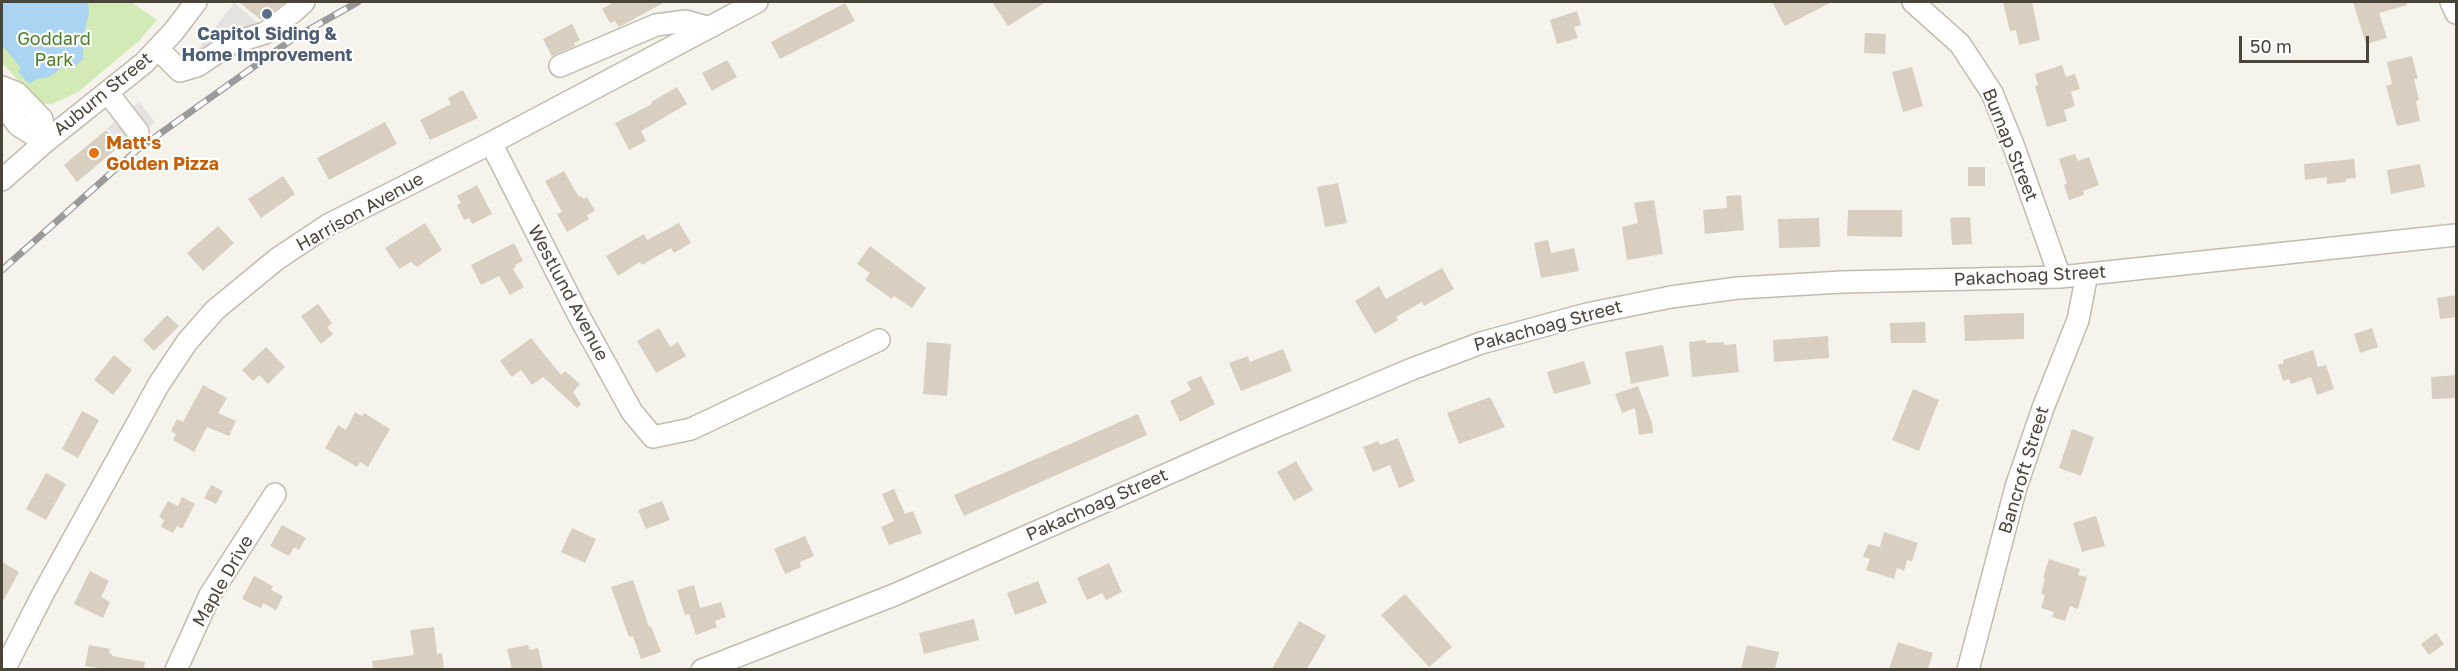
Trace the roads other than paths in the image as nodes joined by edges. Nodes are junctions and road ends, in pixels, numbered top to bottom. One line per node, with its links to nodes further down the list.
1 (196, 2): 8 (street, Auburn Street)
2 (304, 2): 8 (street)
3 (757, 2): 7 (street, Harrison Avenue)
4 (1913, 2): 19 (street, Burnap Street)
5 (2451, 2): 6 (street)
6 (2457, 13)
7 (707, 27): 9 (street); 15 (street, Harrison Avenue)
8 (158, 49): 11 (street, Auburn Street)
9 (560, 66)
10 (2, 87): 14 (street)
11 (108, 93): 13 (street); 14 (street, Auburn Street)
12 (2, 104): 14 (street)
13 (138, 132)
14 (45, 142): 16 (street, Auburn Street)
15 (491, 143): 20 (street, Westlund Avenue); 22 (street, Harrison Avenue)
16 (2, 180)
17 (2457, 235): 18 (street, Pakachoag Street)
18 (2087, 274): 19 (street, Pakachoag Street); 25 (street, Bancroft Street)
19 (2060, 277): 24 (street, Pakachoag Street)
20 (879, 340)
21 (275, 494): 23 (street, Maple Drive)
22 (4, 669)
23 (176, 669)
24 (702, 669)
25 (1968, 669)

